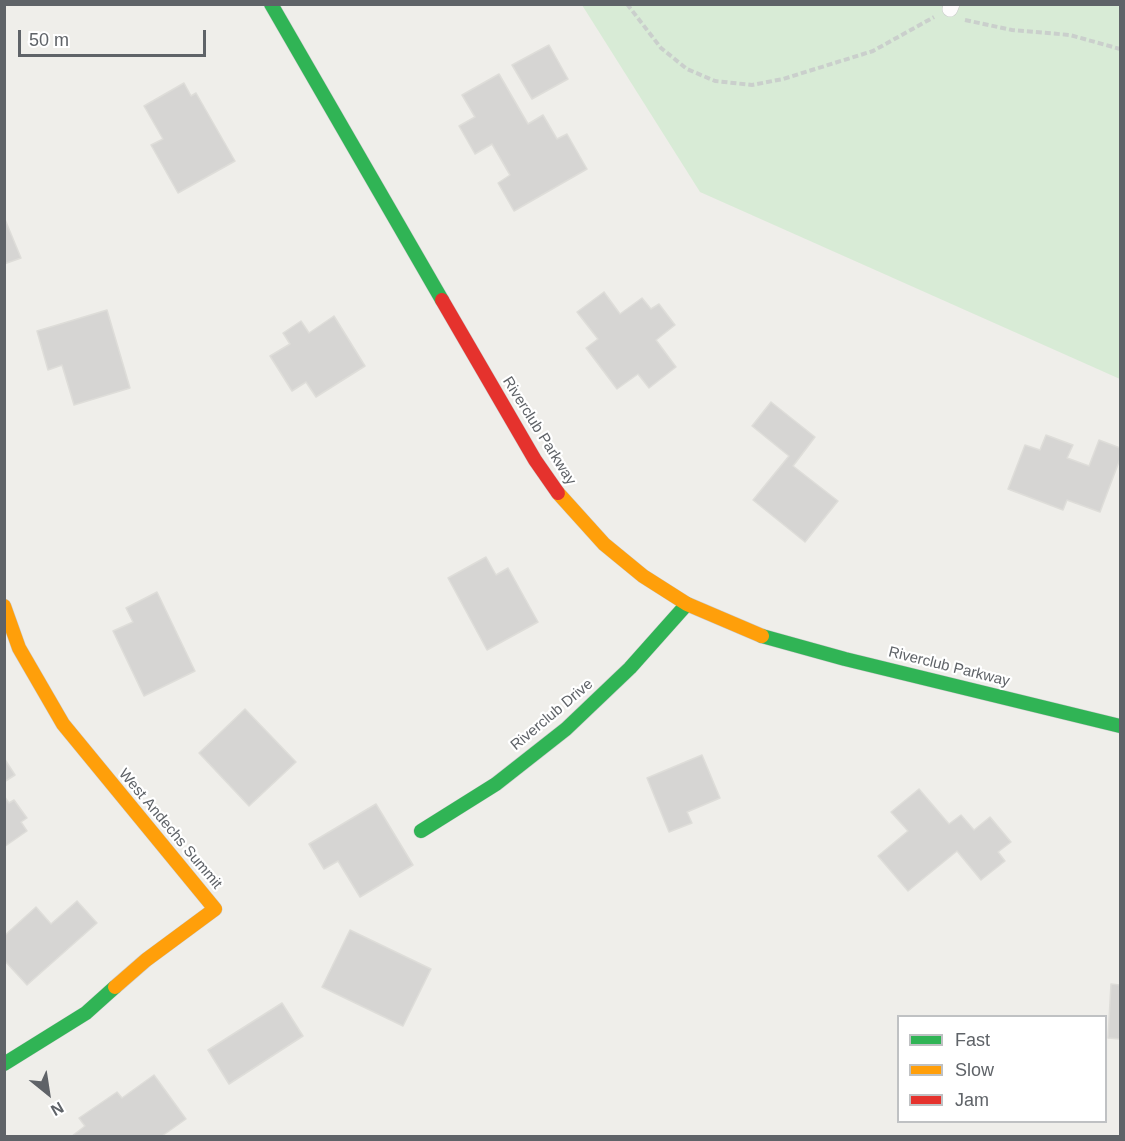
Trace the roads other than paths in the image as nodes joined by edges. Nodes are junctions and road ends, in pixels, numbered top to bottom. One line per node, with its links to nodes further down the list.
1 (271, 4): 2 (street, Riverclub Parkway)
2 (687, 604): 4 (street, Riverclub Parkway); 5 (street, Riverclub Drive)
3 (4, 606): 6 (street, West Andechs Summit)
4 (1120, 726)
5 (421, 831)
6 (4, 1064)

